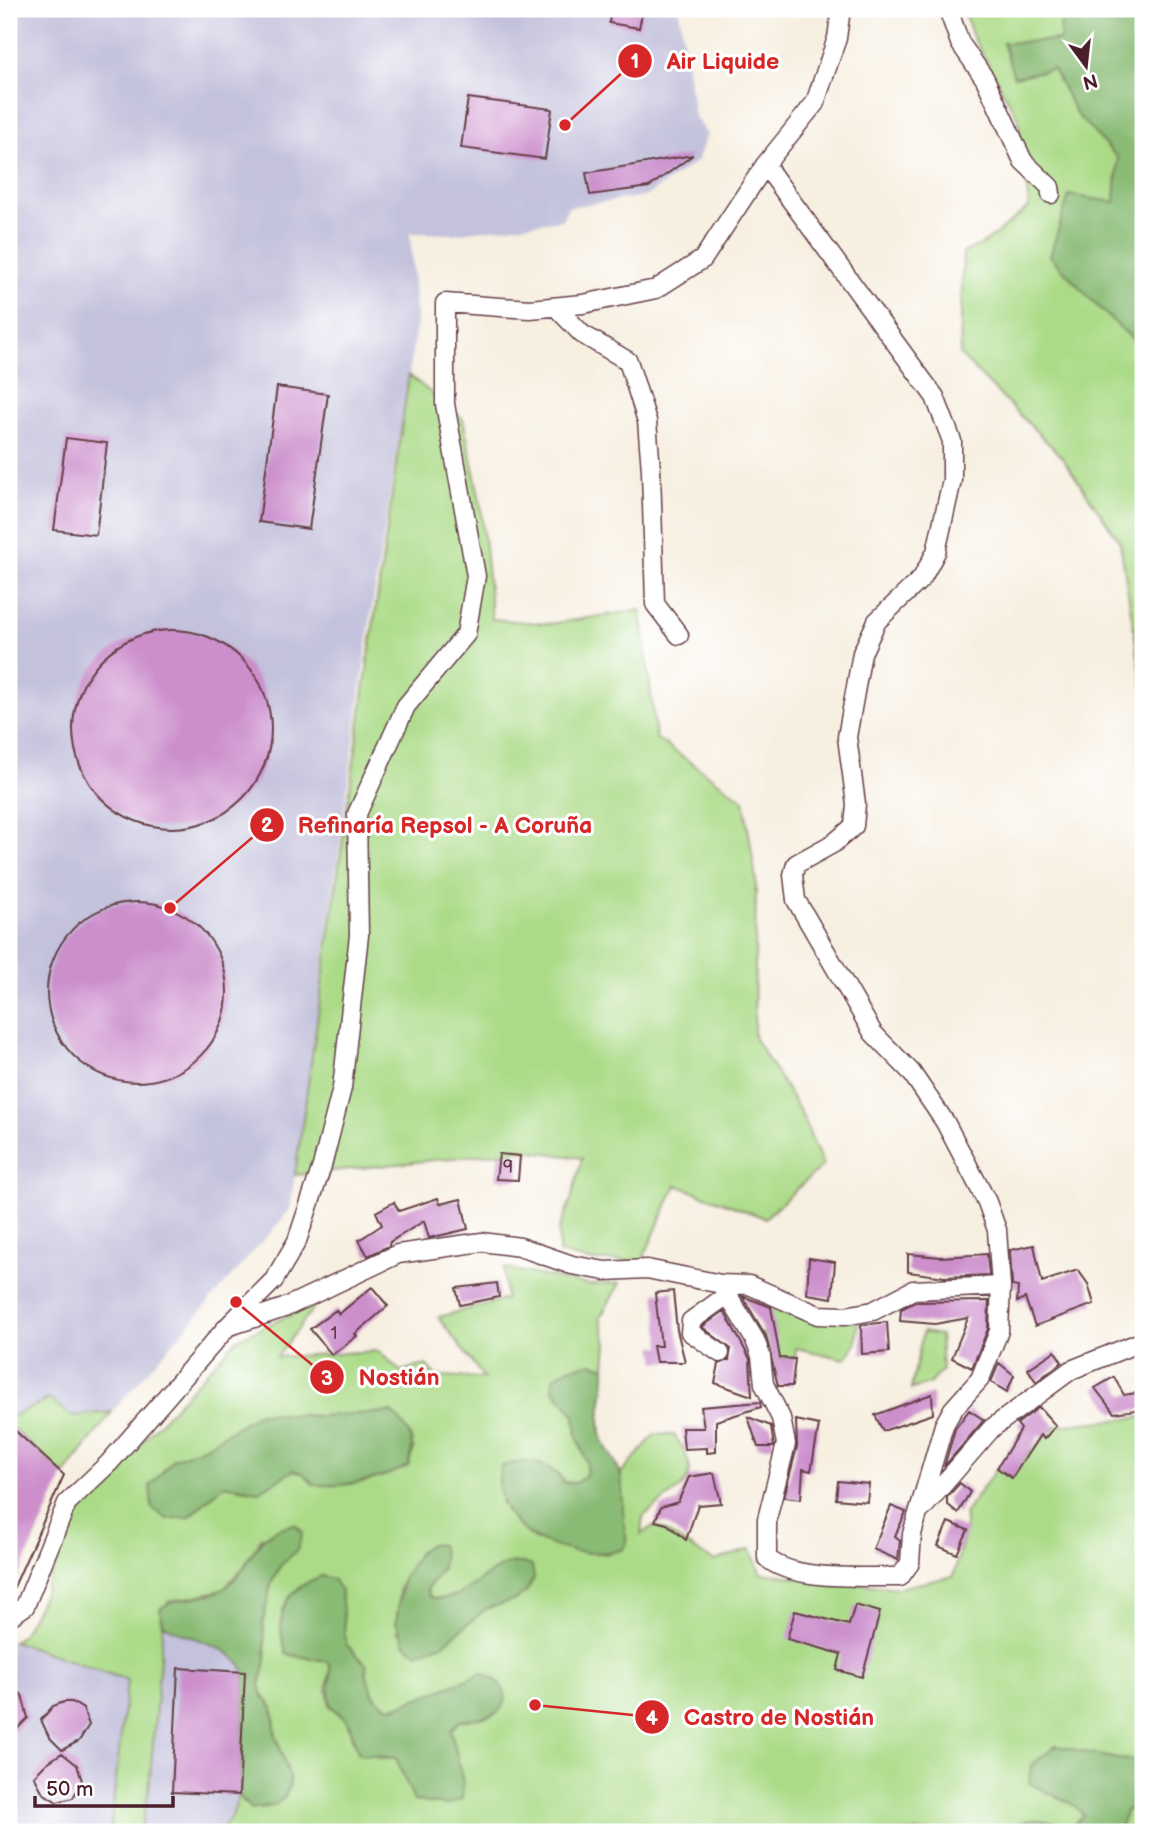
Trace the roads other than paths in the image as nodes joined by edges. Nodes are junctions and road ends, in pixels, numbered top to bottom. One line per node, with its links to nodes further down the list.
1 (841, 9): 3 (street)
2 (948, 9): 4 (street)
3 (765, 165): 5 (street); 7 (street)
4 (1051, 194)
5 (556, 307): 6 (street); 9 (street)
6 (679, 635)
7 (1001, 1286): 8 (street); 12 (street)
8 (725, 1289): 9 (street); 11 (street); 12 (street)
9 (228, 1326): 13 (street)
10 (1143, 1341): 12 (street)
11 (720, 1353)
12 (917, 1514)
13 (9, 1617)

